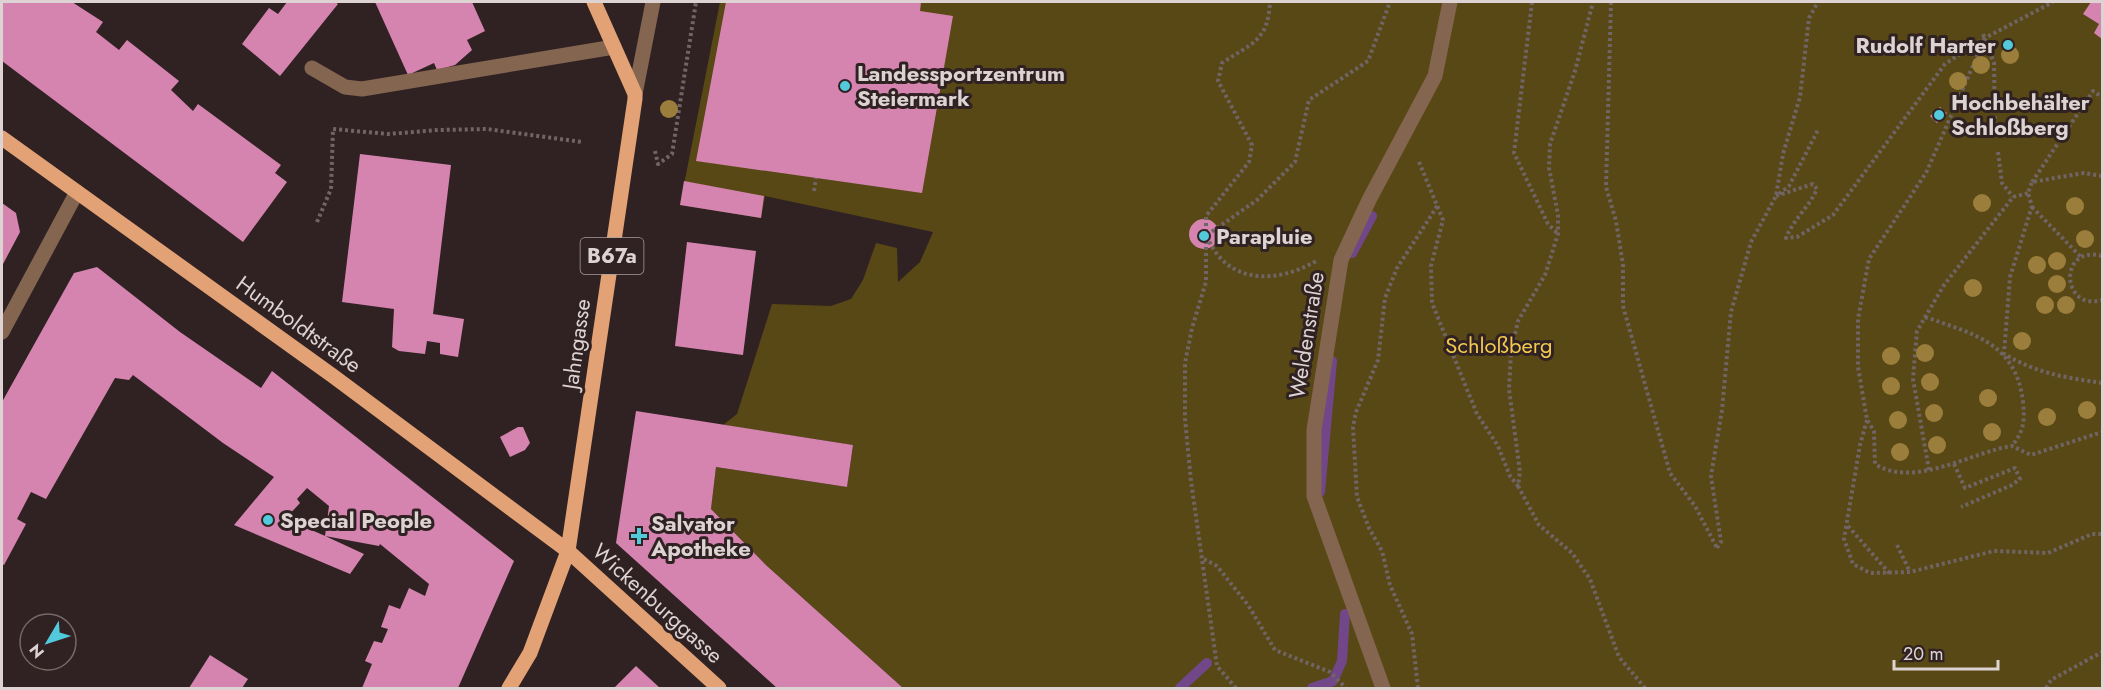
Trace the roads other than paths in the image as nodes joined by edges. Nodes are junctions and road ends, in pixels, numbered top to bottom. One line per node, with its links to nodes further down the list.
1 (594, 2): 4 (main road)
2 (653, 2): 6 (street, Jahngasse)
3 (1450, 2): 13 (street, Weldenstraße)
4 (614, 47): 5 (street); 6 (main road)
5 (312, 68)
6 (635, 94): 10 (main road, Jahngasse / B67a)
7 (2, 138): 8 (main road, Humboldtstraße)
8 (77, 192): 9 (street); 10 (main road, Humboldtstraße)
9 (2, 332)
10 (568, 551): 11 (main road, B67a); 12 (main road, Wickenburggasse)
11 (509, 688)
12 (719, 688)
13 (1383, 688)

